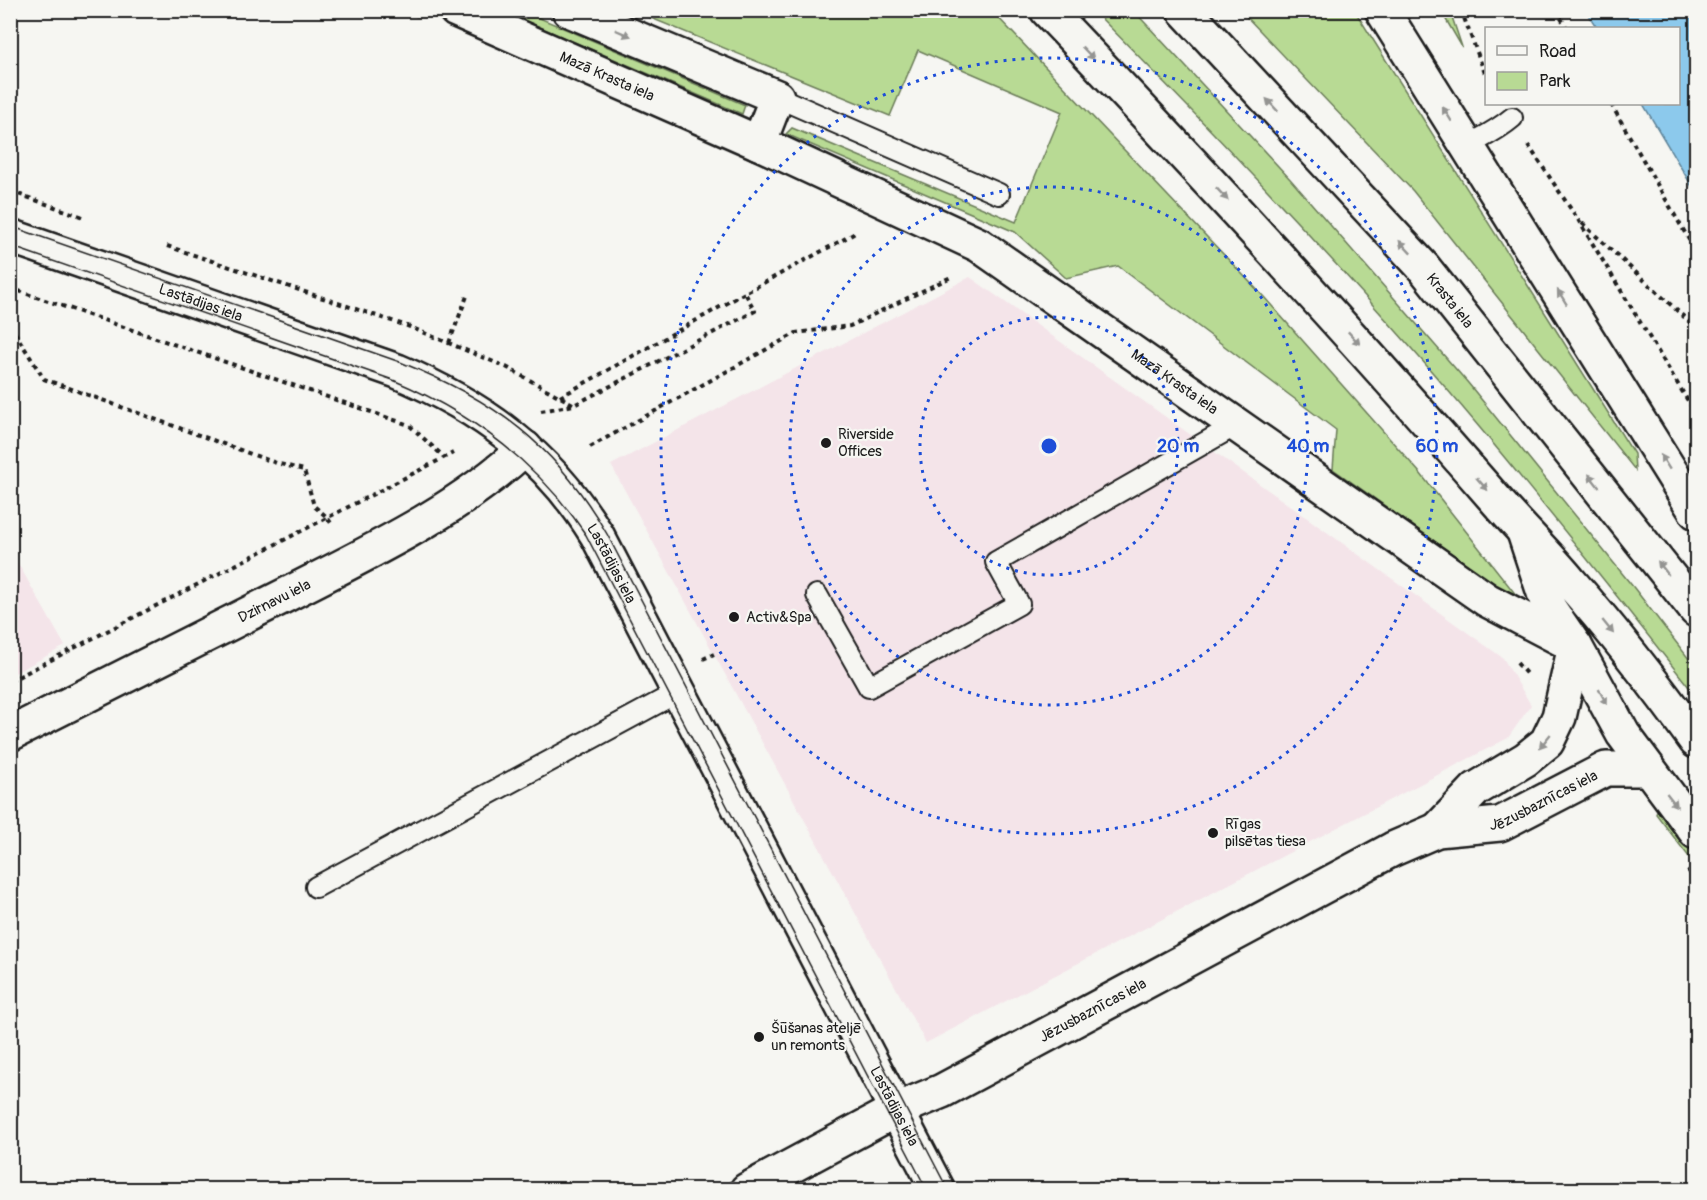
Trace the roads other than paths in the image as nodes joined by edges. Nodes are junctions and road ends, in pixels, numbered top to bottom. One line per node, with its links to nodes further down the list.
1 (456, 10): 8 (main road, Mazā Krasta iela)
2 (569, 10): 6 (main road, one-way to 6)
3 (1047, 10): 15 (main road, one-way to 15)
4 (1184, 10): 17 (main road, Krasta iela, one-way to 4)
5 (1382, 10): 9 (main road, one-way to 5)
6 (777, 97): 8 (main road); 10 (lane)
7 (1512, 118): 9 (lane)
8 (759, 143): 12 (main road, Mazā Krasta iela)
9 (1467, 146): 14 (main road, one-way to 9)
10 (999, 194)
11 (10, 236): 13 (main road, Lastādijas iela)
12 (1236, 425): 16 (lane); 18 (main road, Mazā Krasta iela)
13 (513, 438): 19 (main road, Lastādijas iela); 20 (main road, Dzirnavu iela)
14 (1696, 512)
15 (1524, 532): 18 (main road); 21 (main road, one-way to 21)
16 (817, 595)
17 (1696, 610)
18 (1575, 646): 22 (main road, one-way to 22); 23 (main road, Jēzusbaznīcas iela, one-way to 23)
19 (678, 692): 25 (lane); 26 (main road, Lastādijas iela)
20 (10, 735)
21 (1696, 741)
22 (1647, 769): 23 (main road, Jēzusbaznīcas iela); 24 (main road, one-way to 24)
23 (1437, 830): 26 (main road, Jēzusbaznīcas iela)
24 (1696, 832)
25 (316, 887)
26 (896, 1110): 27 (main road, Jēzusbaznīcas iela); 28 (main road, Lastādijas iela)
27 (747, 1190)
28 (938, 1190)

